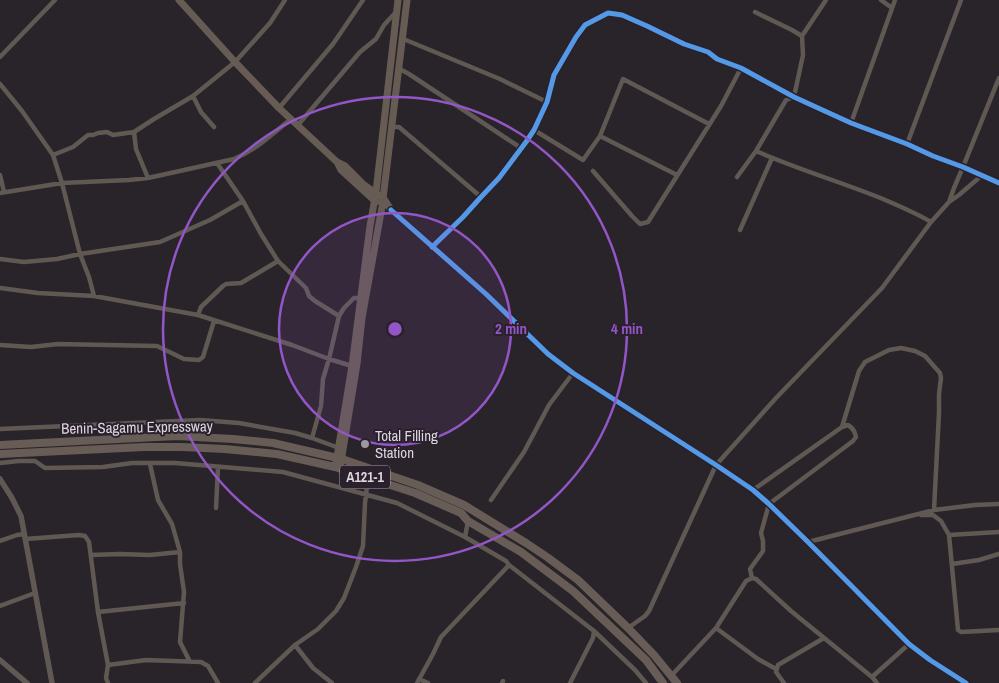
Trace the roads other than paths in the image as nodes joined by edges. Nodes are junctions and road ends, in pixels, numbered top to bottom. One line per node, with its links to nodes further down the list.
1 (55, 0): 16 (street)
2 (179, 0): 17 (main road)
3 (285, 0): 17 (street)
4 (362, 0): 25 (street)
5 (398, 0): 12 (main road)
6 (407, 0): 15 (main road)
7 (826, 0): 14 (street)
8 (882, 0): 11 (street)
9 (895, 0): 11 (street)
10 (961, 0): 35 (street)
11 (892, 8): 27 (street)
12 (396, 11): 29 (street); 43 (main road)
13 (755, 12): 14 (street)
14 (802, 36): 23 (street)
15 (402, 38): 18 (main road); 24 (street)
16 (0, 57)
17 (235, 62): 22 (street); 25 (main road)
18 (398, 68): 31 (main road); 36 (street)
19 (740, 68): 23 (street); 24 (street); 28 (street)
20 (999, 78): 41 (street)
21 (0, 84): 38 (street)
22 (194, 96): 30 (street); 33 (street)
23 (794, 96): 27 (street); 37 (street)
24 (547, 102): 32 (street)
25 (279, 108): 26 (main road)
26 (291, 119): 29 (main road); 40 (street)
27 (851, 123): 35 (street)
28 (709, 124): 34 (street); 44 (street)
29 (298, 125): 51 (main road)
30 (214, 127)
31 (391, 127): 54 (street); 55 (main road)
32 (534, 130): 34 (street); 36 (street)
33 (134, 132): 38 (street); 48 (street)
34 (600, 136): 44 (street)
35 (907, 144): 41 (street)
36 (521, 148): 54 (street)
37 (756, 151): 39 (street); 47 (street)
38 (53, 155): 49 (street)
39 (772, 158): 62 (street); 63 (street)
40 (217, 163): 48 (street); 56 (street)
41 (964, 167): 46 (street); 58 (street)
42 (593, 171): 44 (street)
43 (378, 174): 51 (main road); 53 (main road)
44 (677, 174)
45 (0, 175): 52 (street)
46 (981, 176): 50 (street); 58 (street)
47 (737, 177)
48 (148, 178): 49 (street)
49 (62, 183): 52 (street); 65 (street)
50 (999, 183)
51 (363, 187): 53 (main road); 57 (main road); 61 (main road)
52 (2, 192)
53 (376, 192): 55 (main road); 57 (main road)
54 (481, 197): 64 (street)
55 (384, 199): 59 (main road); 60 (main road)
56 (243, 201): 65 (street); 67 (street)
57 (374, 201): 59 (main road); 61 (main road)
58 (949, 202): 62 (street)
59 (382, 207): 60 (main road); 84 (main road)
60 (391, 210): 64 (street)
61 (373, 212): 70 (main road)
62 (931, 222): 87 (street)
63 (740, 230)
64 (432, 247): 77 (street)
65 (80, 254): 66 (street); 69 (street)
66 (0, 259)
67 (278, 261): 71 (street); 72 (street)
68 (0, 288): 69 (street)
69 (94, 296): 71 (street)
70 (360, 298): 72 (street); 76 (main road)
71 (198, 315): 73 (street)
72 (339, 316): 75 (street)
73 (214, 321): 74 (street); 75 (street)
74 (0, 345)
75 (329, 359): 76 (street); 80 (street)
76 (352, 366): 82 (main road)
77 (573, 373): 87 (street); 94 (street)
78 (842, 427): 92 (street); 95 (street); 98 (street)
79 (0, 429): 80 (street)
80 (312, 438): 82 (street)
81 (0, 445): 84 (highway, Benin-Sagamu Expressway / A121-1)
82 (339, 448): 84 (main road)
83 (0, 454): 89 (highway, Benin-Sagamu Expressway / A121-1)
84 (339, 459): 89 (main road); 117 (highway, Benin-Sagamu Expressway / A121-1)
85 (0, 464): 86 (street)
86 (150, 464): 88 (street); 107 (street)
87 (716, 464): 92 (street); 117 (street)
88 (218, 467): 93 (street); 97 (street)
89 (338, 467): 90 (highway, Benin-Sagamu Expressway / A121-1)
90 (368, 478): 93 (street); 100 (highway, Benin-Sagamu Expressway / A121-1)
91 (0, 479): 103 (street)
92 (753, 490): 95 (street)
93 (366, 495): 104 (street); 123 (street)
94 (491, 500)
95 (769, 504): 106 (street); 112 (street)
96 (999, 504): 98 (street)
97 (216, 508)
98 (934, 510): 99 (street)
99 (914, 514): 102 (street); 106 (street)
100 (468, 521): 104 (street); 140 (highway, Benin-Sagamu Expressway / A121-1)
101 (999, 532): 102 (street)
102 (949, 535): 110 (street)
103 (24, 537): 105 (street); 109 (street); 113 (street)
104 (465, 537): 111 (street)
105 (0, 542)
106 (808, 542): 122 (street)
107 (180, 552): 109 (street); 114 (street)
108 (999, 554): 110 (street)
109 (91, 556): 116 (street)
110 (952, 564): 119 (street)
111 (510, 565): 120 (street); 130 (street)
112 (752, 578): 118 (street); 121 (street)
113 (35, 593): 115 (street); 132 (street)
114 (184, 603): 116 (street); 125 (street)
115 (0, 606)
116 (98, 612): 126 (street)
117 (628, 628): 128 (highway, Benin-Sagamu Expressway / A121-1)
118 (716, 628): 127 (street); 128 (street)
119 (999, 630)
120 (594, 631): 138 (street); 139 (street)
121 (824, 638): 127 (street); 129 (street)
122 (909, 644): 129 (street); 144 (street)
123 (295, 646): 135 (street); 136 (street)
124 (0, 660): 131 (street)
125 (190, 662): 126 (street); 134 (street)
126 (108, 665): 133 (street)
127 (776, 669): 142 (street)
128 (671, 676): 141 (highway, Benin-Sagamu Expressway / A121-1)
129 (872, 677): 143 (street)
130 (418, 681): 137 (street)
131 (27, 683)
132 (52, 683)
133 (108, 683)
134 (217, 683)
135 (255, 683)
136 (332, 683)
137 (428, 683)
138 (570, 683)
139 (646, 683)
140 (663, 683)
141 (677, 683)
142 (784, 683)
143 (877, 683)
144 (966, 683)

